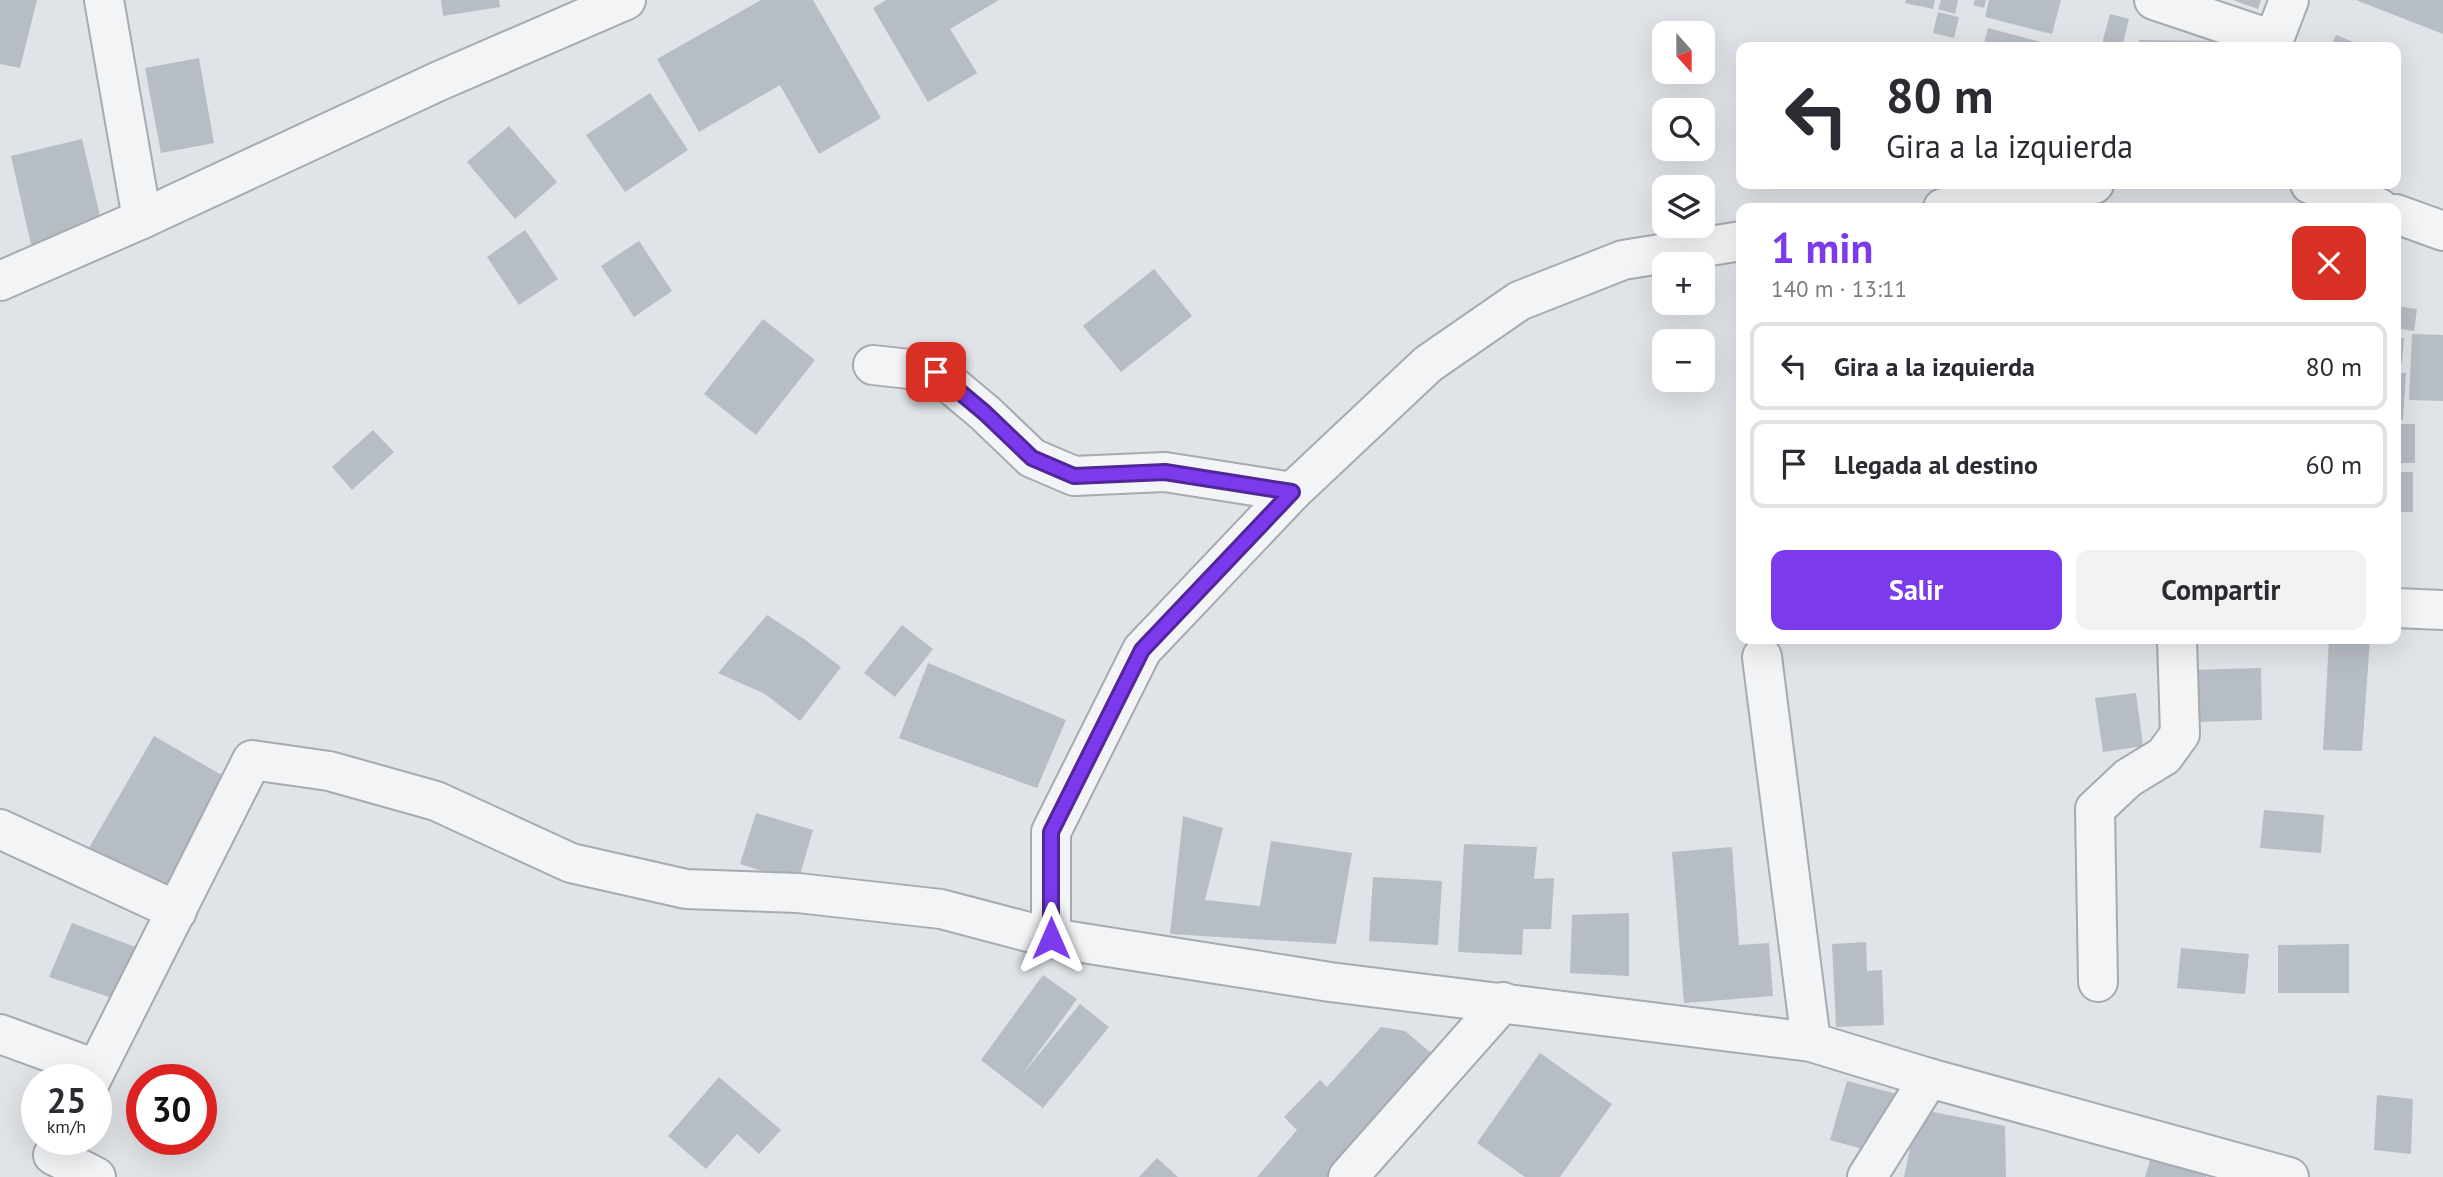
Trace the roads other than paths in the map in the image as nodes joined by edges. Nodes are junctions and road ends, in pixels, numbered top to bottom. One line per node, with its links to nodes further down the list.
1 (104, 0): 12 (street)
2 (626, 0): 12 (street)
3 (2154, 0): 5 (street)
4 (2289, 0): 6 (street)
5 (2267, 42)
6 (2273, 42)
7 (2063, 189): 9 (street)
8 (2325, 189): 10 (street)
9 (1974, 203)
10 (2365, 203)
11 (2401, 216): 13 (street)
12 (142, 219): 15 (street)
13 (2443, 231)
14 (1736, 242): 17 (street)
15 (0, 281)
16 (873, 365): 17 (street)
17 (1292, 492): 24 (street)
18 (2401, 608): 19 (street)
19 (2443, 610)
20 (2178, 644): 25 (street)
21 (1762, 657): 28 (street)
22 (0, 829): 23 (street)
23 (177, 911): 24 (street); 30 (street)
24 (1051, 938): 26 (street)
25 (2098, 982)
26 (1503, 1002): 28 (street); 34 (street)
27 (0, 1034): 29 (street)
28 (1811, 1042): 31 (street)
29 (70, 1064)
30 (98, 1064)
31 (1929, 1078): 35 (street); 36 (street)
32 (53, 1157): 33 (street)
33 (96, 1177)
34 (1348, 1177)
35 (1867, 1177)
36 (2289, 1177)

